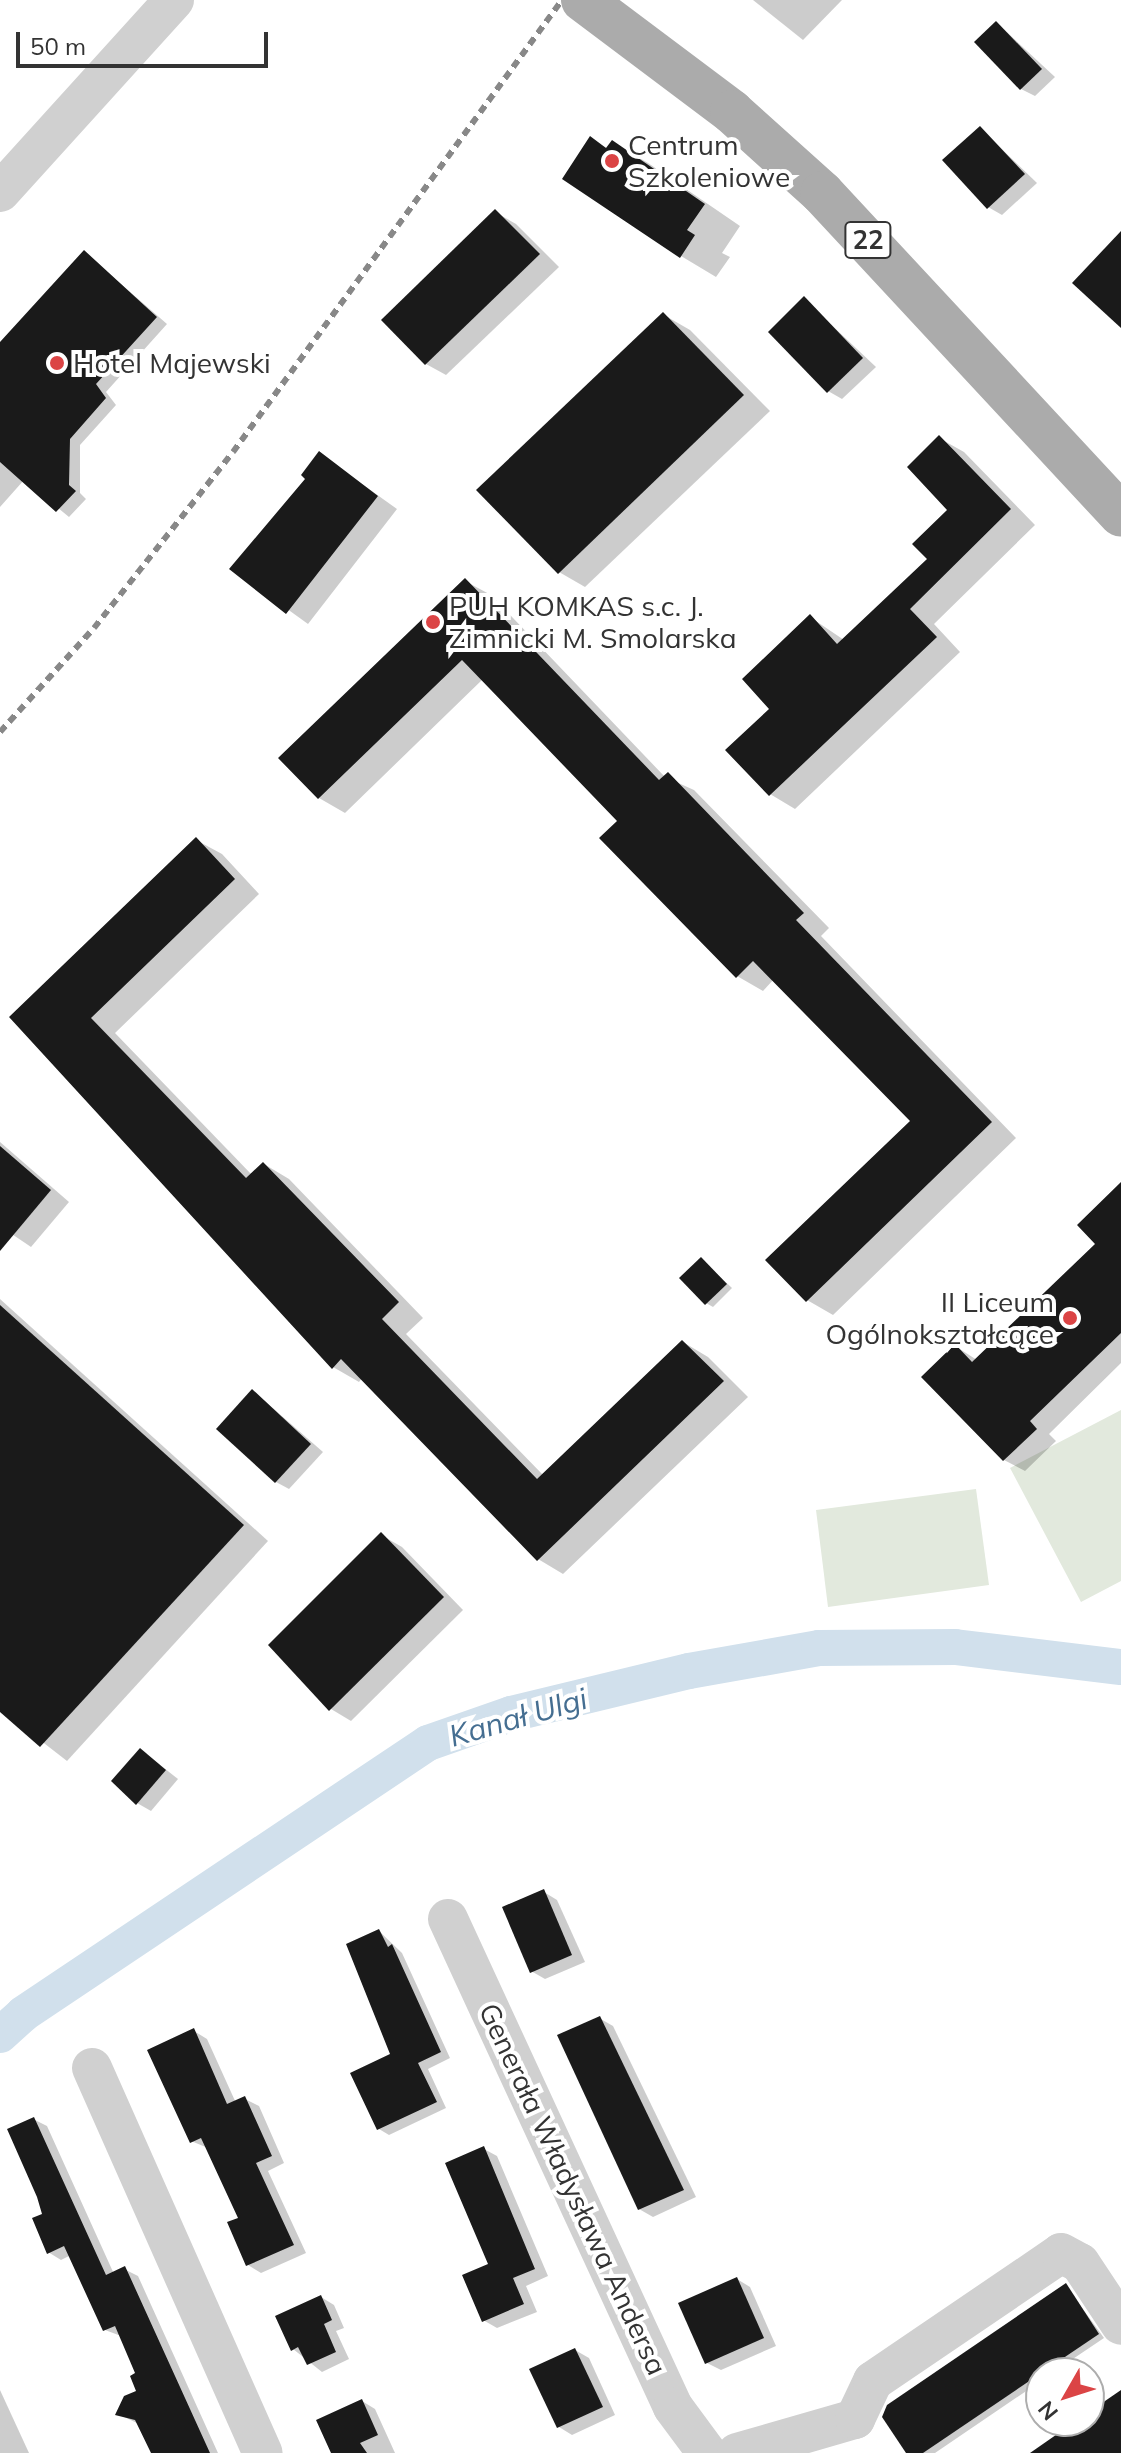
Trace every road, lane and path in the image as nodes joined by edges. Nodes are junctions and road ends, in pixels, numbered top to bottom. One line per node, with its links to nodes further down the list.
1 (174, 0): 3 (street)
2 (583, 0): 4 (main road, 22)
3 (0, 192)
4 (1121, 515)
5 (448, 1919): 9 (street, Generała Władysława Andersa)
6 (92, 2068): 8 (street)
7 (1121, 2325): 10 (street)
8 (263, 2453)
9 (707, 2453)
10 (737, 2453)

